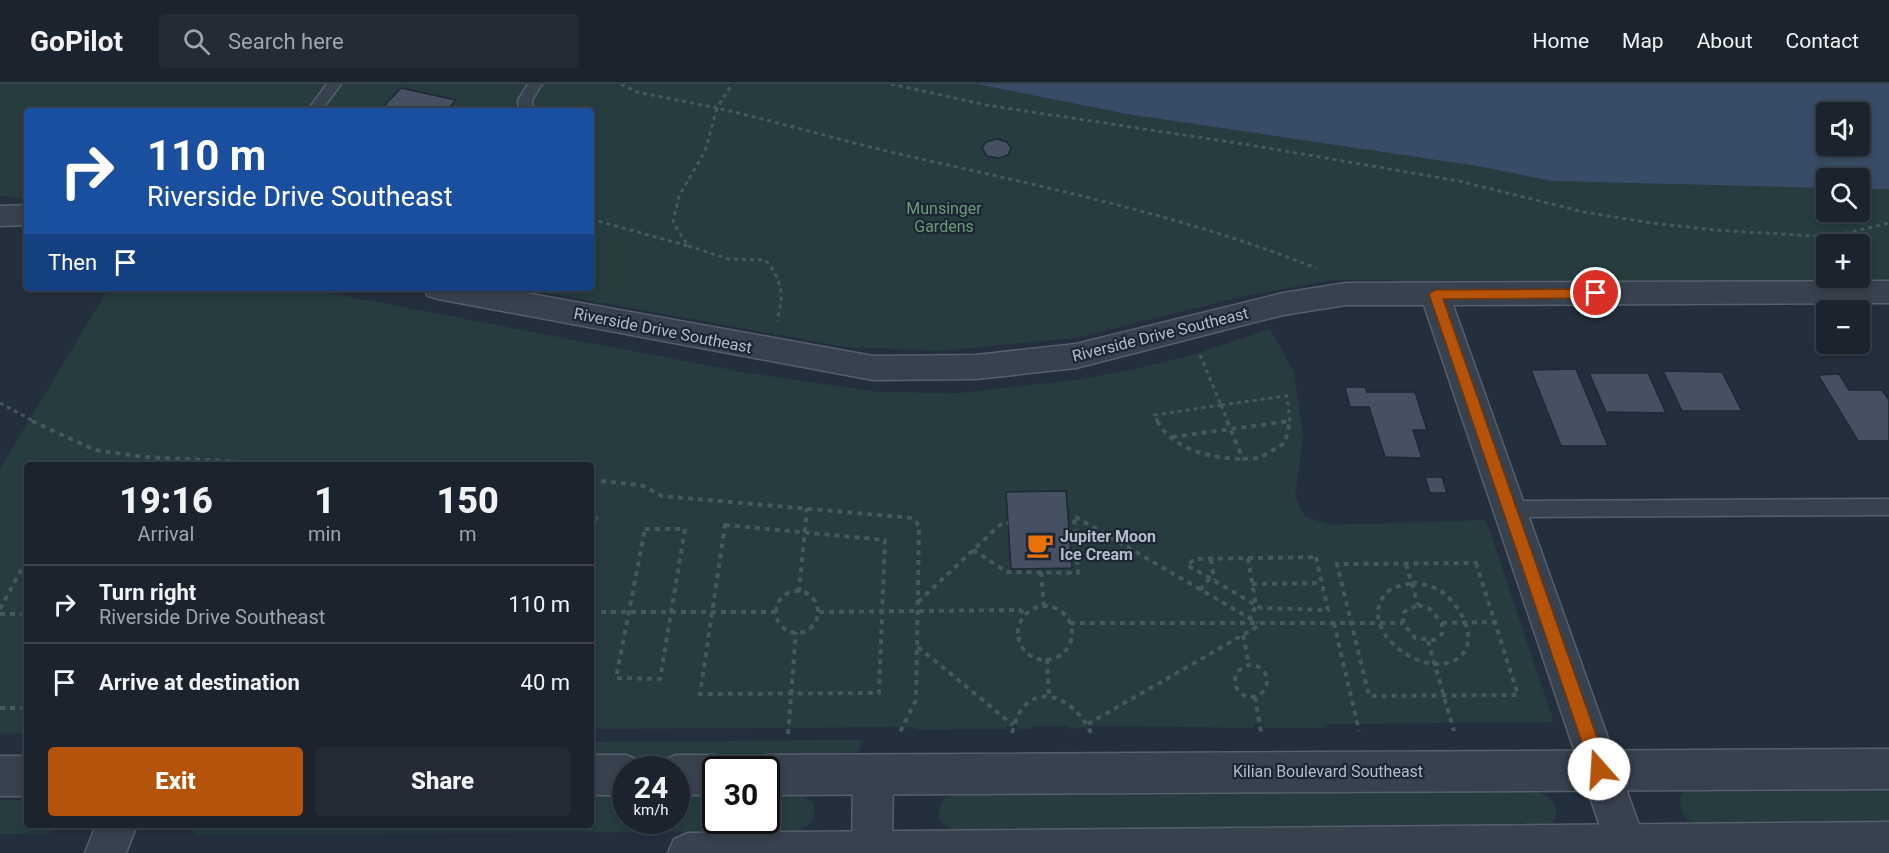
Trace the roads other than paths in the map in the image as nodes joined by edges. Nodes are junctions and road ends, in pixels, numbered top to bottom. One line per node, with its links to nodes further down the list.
1 (334, 84): 3 (lane)
2 (536, 84): 4 (lane)
3 (316, 108)
4 (526, 108)
5 (24, 215): 6 (street)
6 (0, 216)
7 (454, 291): 9 (street, Riverside Drive Southeast)
8 (1889, 292): 9 (street, Riverside Drive Southeast)
9 (1435, 294): 11 (street)
10 (1889, 507): 11 (lane)
11 (1509, 509): 12 (street)
12 (1599, 769): 13 (street, Kilian Boulevard Southeast); 17 (street, Kilian Boulevard Southeast); 22 (street)
13 (1889, 769)
14 (594, 775): 15 (street)
15 (612, 775)
16 (780, 775): 17 (street, Kilian Boulevard Southeast)
17 (873, 775): 25 (street)
18 (0, 776): 19 (street)
19 (24, 776)
20 (116, 828): 23 (street)
21 (1889, 842): 22 (street)
22 (1628, 849): 25 (street)
23 (105, 853)
24 (688, 853): 25 (street)
25 (872, 853)

